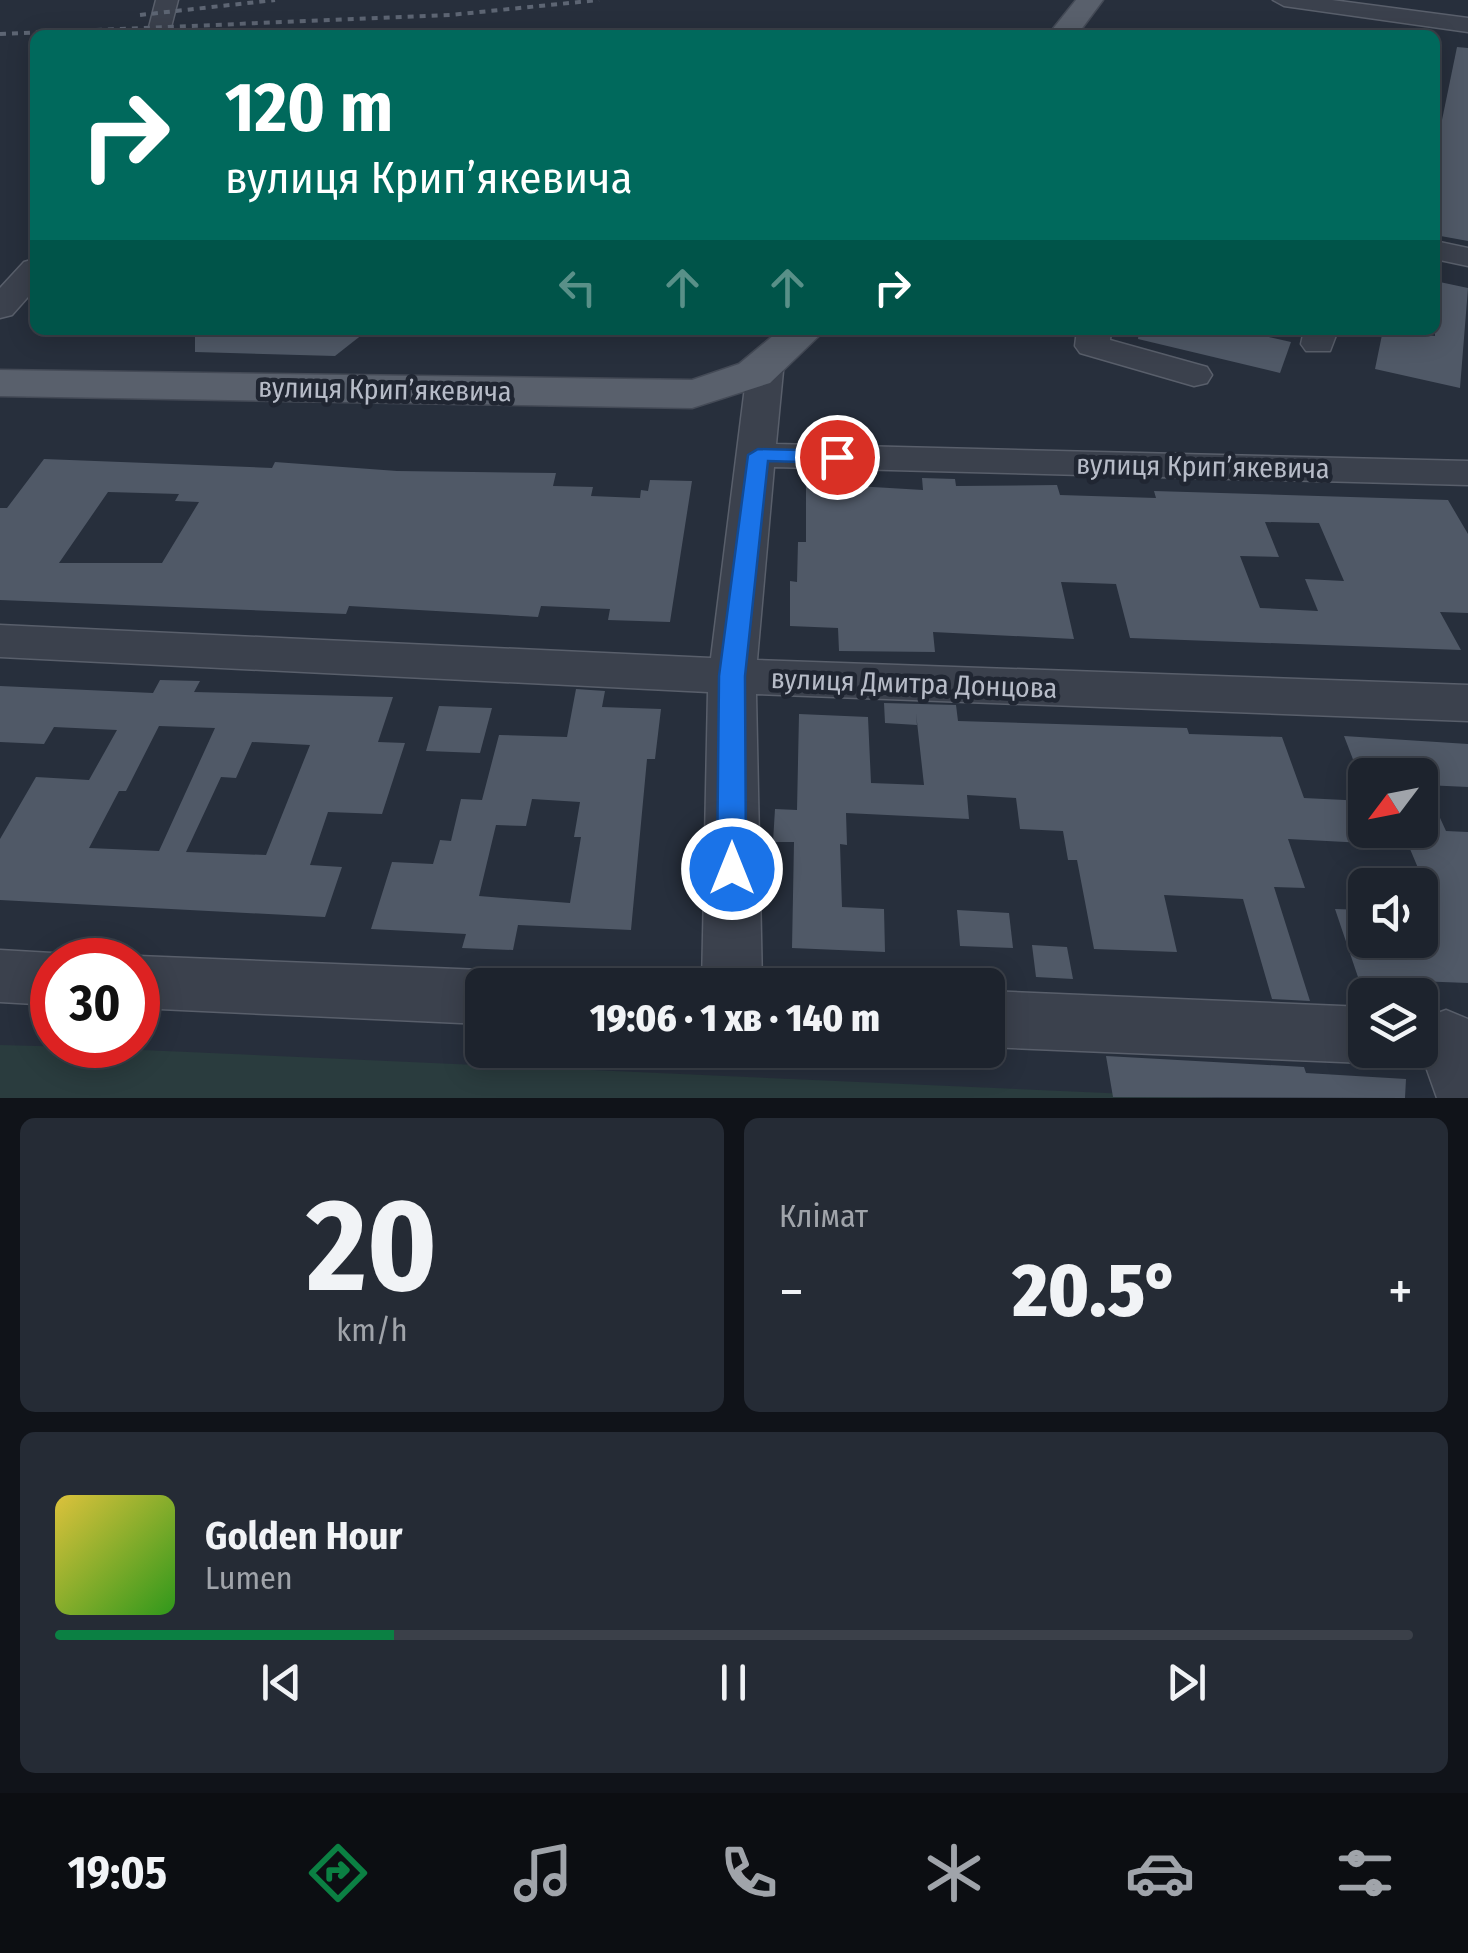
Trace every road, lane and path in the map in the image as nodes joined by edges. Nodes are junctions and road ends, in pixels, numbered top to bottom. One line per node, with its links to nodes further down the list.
1 (167, 0): 6 (street)
2 (1090, 0): 7 (main road)
3 (1284, 0): 4 (street)
4 (1401, 26): 5 (street)
5 (1468, 26)
6 (159, 30)
7 (1066, 30)
8 (1440, 251): 9 (street)
9 (1468, 257)
10 (30, 275): 11 (street)
11 (0, 308)
12 (799, 335): 14 (main road)
13 (1093, 335): 15 (street)
14 (766, 371): 16 (main road, вулиця Крипʼякевича); 17 (street)
15 (1194, 375)
16 (0, 384)
17 (758, 455): 18 (street, вулиця Крипʼякевича); 20 (street)
18 (1468, 473)
19 (0, 642): 20 (street, вулиця Дмитра Донцова)
20 (732, 676): 21 (street, вулиця Дмитра Донцова); 22 (street)
21 (1468, 702)
22 (732, 968)
23 (0, 976): 24 (street)
24 (30, 978)
25 (160, 983): 26 (street)
26 (465, 996)
27 (1005, 1020): 28 (street)
28 (1348, 1034)
29 (1445, 1038): 30 (street)
30 (1468, 1096)

